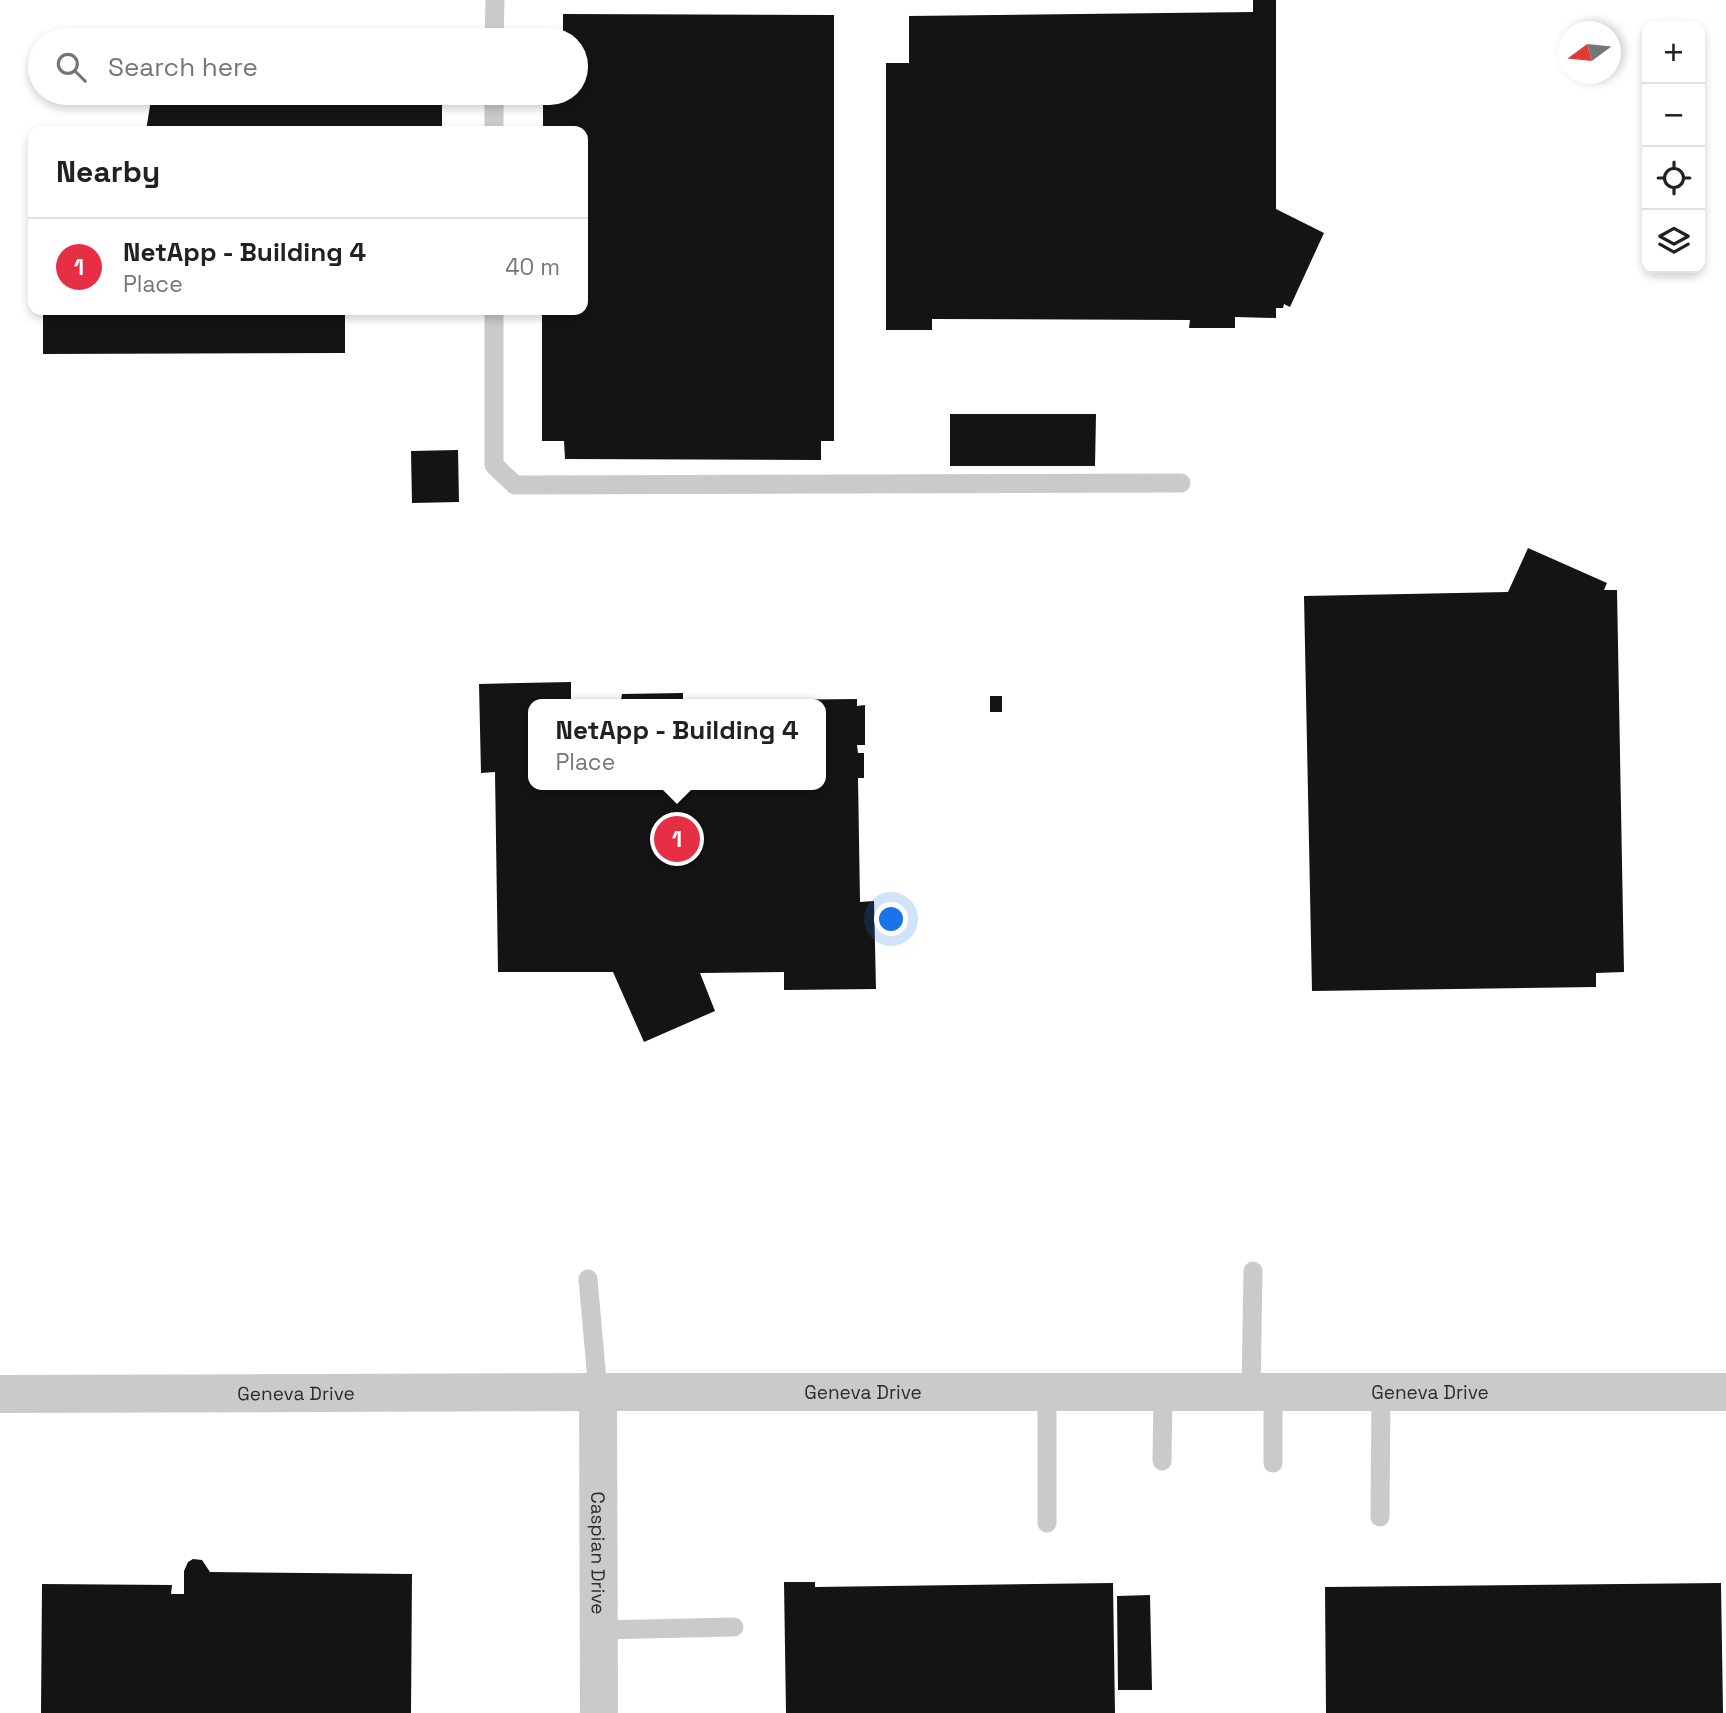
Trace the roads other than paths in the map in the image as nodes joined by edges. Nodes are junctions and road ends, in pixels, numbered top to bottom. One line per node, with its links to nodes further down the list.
1 (495, 0): 2 (lane)
2 (494, 28)
3 (494, 105): 4 (lane)
4 (494, 126)
5 (494, 315): 6 (lane)
6 (1181, 483)
7 (1254, 1271): 10 (lane)
8 (589, 1279): 9 (lane)
9 (598, 1392): 13 (street, Geneva Drive); 15 (street, Geneva Drive); 21 (street, Caspian Drive)
10 (1262, 1392): 11 (street, Geneva Drive); 14 (street, Geneva Drive); 17 (lane)
11 (1381, 1392): 12 (street, Geneva Drive); 18 (lane)
12 (1726, 1392)
13 (1047, 1393): 14 (street, Geneva Drive); 19 (lane)
14 (1163, 1393): 16 (lane)
15 (0, 1394)
16 (1162, 1461)
17 (1273, 1463)
18 (1380, 1517)
19 (1047, 1522)
20 (734, 1627): 21 (lane)
21 (598, 1630): 22 (street, Caspian Drive)
22 (599, 1713)

